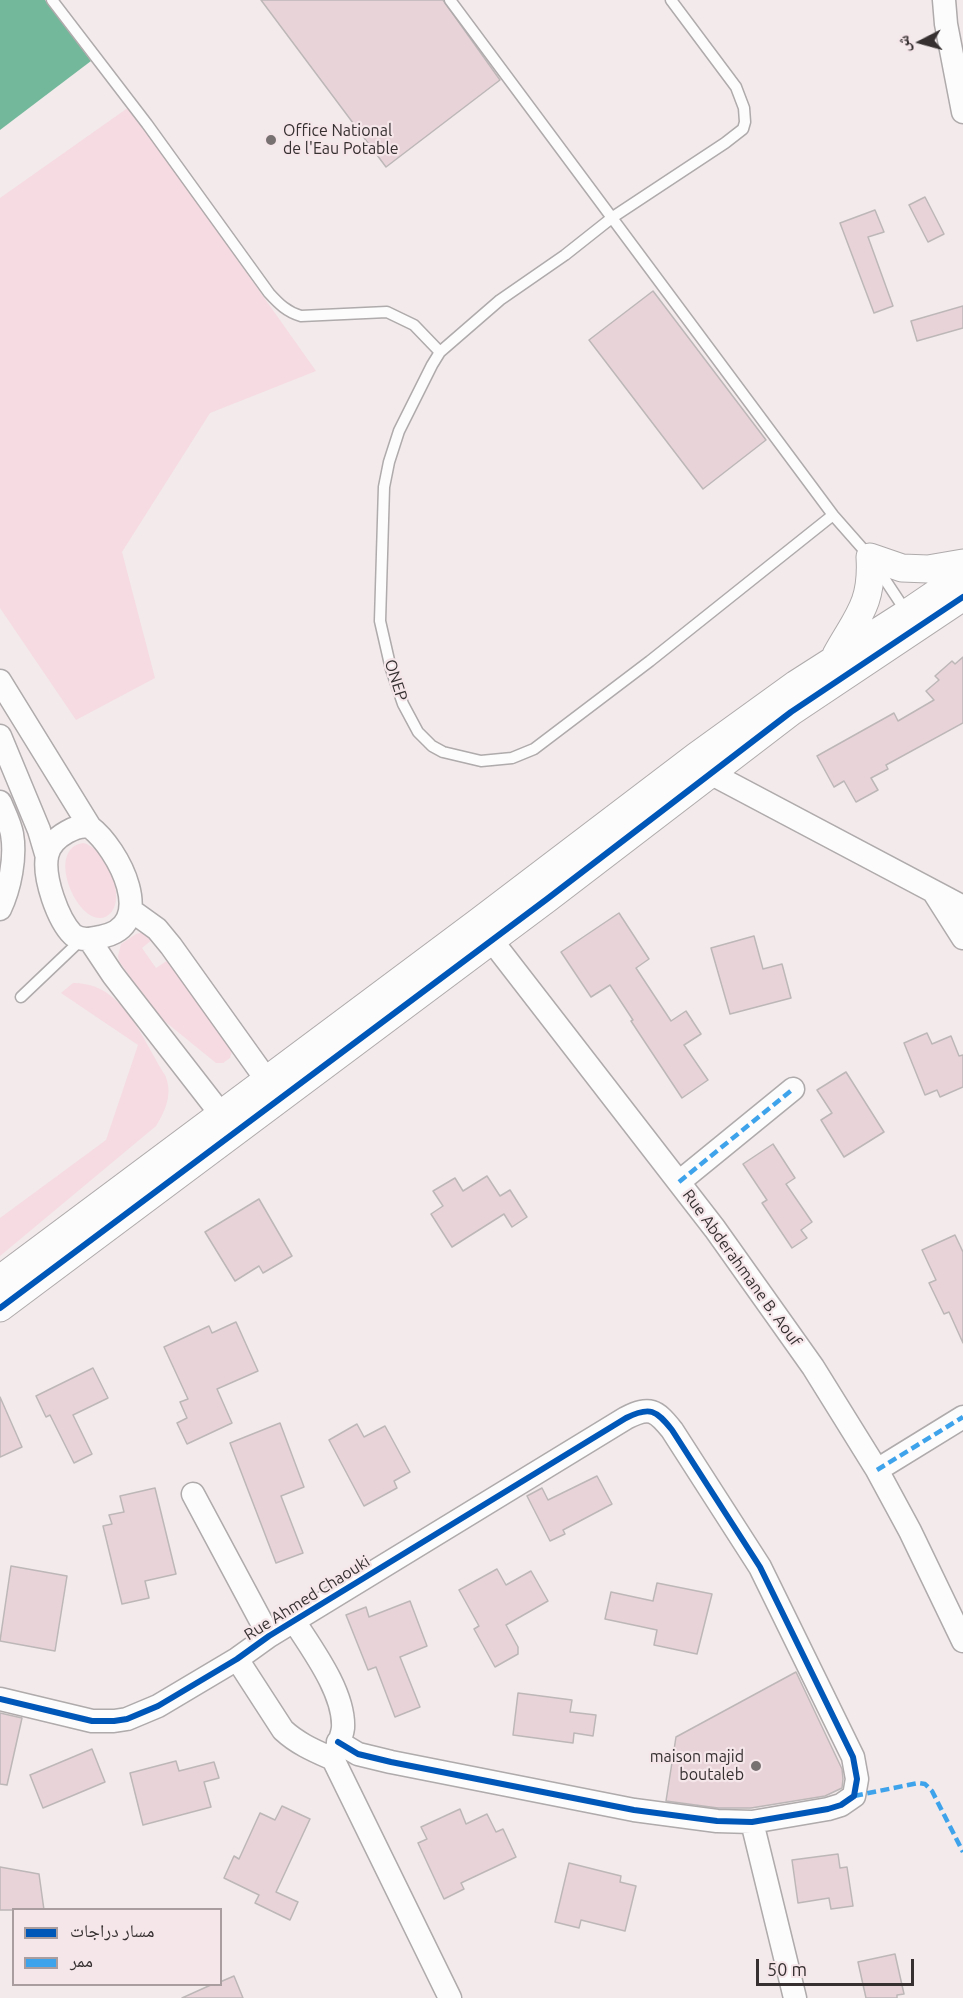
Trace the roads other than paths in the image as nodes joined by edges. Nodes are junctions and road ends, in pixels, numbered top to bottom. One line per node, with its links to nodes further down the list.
1 (52, 0): 7 (lane)
2 (450, 0): 6 (lane)
3 (671, 0): 6 (lane, ONEP)
4 (944, 0): 5 (street)
5 (963, 112)
6 (613, 217): 7 (lane, ONEP); 8 (lane)
7 (440, 352): 8 (lane, ONEP)
8 (833, 515): 9 (lane)
9 (870, 557): 10 (street); 13 (lane); 14 (street)
10 (963, 563)
11 (963, 575): 13 (street)
12 (963, 597): 13 (street)
13 (913, 621): 14 (street); 17 (street)
14 (832, 661): 17 (street)
15 (0, 681): 19 (street)
16 (0, 736): 20 (street)
17 (702, 765): 21 (street); 25 (street)
18 (0, 802): 23 (street)
19 (90, 827): 20 (street); 24 (street)
20 (47, 856): 27 (street)
21 (934, 892): 22 (street); 26 (street)
22 (963, 907)
23 (0, 909)
24 (132, 911): 27 (street); 29 (street)
25 (485, 931): 29 (street); 32 (street, Rue Abderahmane B. Aouf)
26 (963, 938)
27 (86, 939): 28 (lane); 31 (street)
28 (21, 997)
29 (273, 1089): 31 (street)
30 (793, 1089): 32 (street)
31 (228, 1123): 33 (street); 34 (street)
32 (679, 1182): 36 (street, Rue Abderahmane B. Aouf)
33 (0, 1279)
34 (0, 1308)
35 (963, 1417): 36 (street)
36 (876, 1470): 40 (street, Rue Abderahmane B. Aouf)
37 (193, 1494): 39 (street)
38 (294, 1621): 39 (street, Rue Ahmed Chaouki); 43 (street); 44 (street, Rue Ahmed Chaouki)
39 (269, 1636): 41 (street, Rue Ahmed Chaouki)
40 (963, 1641)
41 (237, 1659): 42 (street, Rue Ahmed Chaouki); 43 (street)
42 (0, 1699)
43 (336, 1751): 44 (street); 45 (street)
44 (752, 1822): 46 (street)
45 (450, 1998)
46 (795, 1998)

